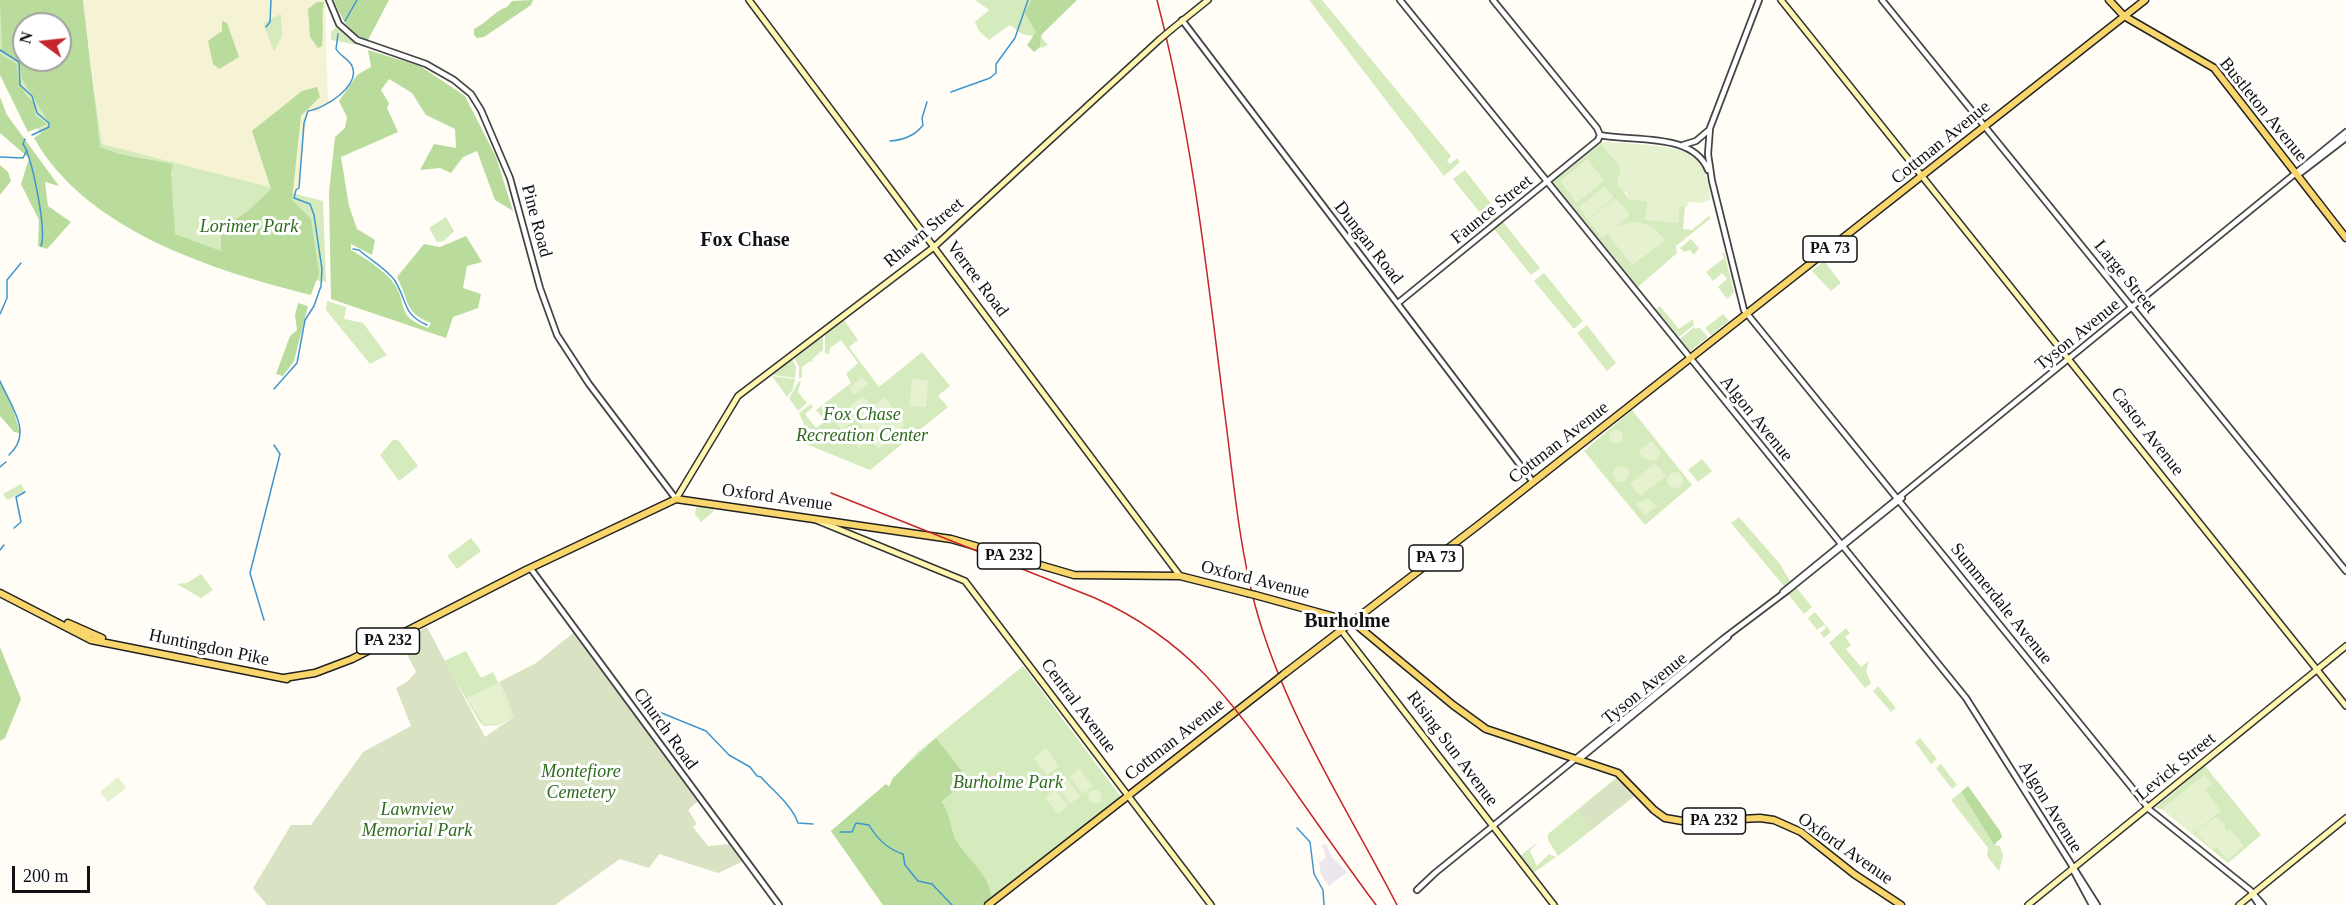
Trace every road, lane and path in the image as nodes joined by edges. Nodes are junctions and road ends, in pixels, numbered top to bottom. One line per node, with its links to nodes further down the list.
1 (329, 0): 35 (street, Pine Road)
2 (749, 0): 27 (main road, Verree Road)
3 (1208, 0): 12 (main road, Rhawn Street)
4 (1400, 0): 25 (street, Algon Avenue)
5 (1493, 0): 16 (street)
6 (1759, 0): 14 (street)
7 (1781, 0): 23 (main road, Castor Avenue)
8 (1882, 0): 13 (street, Large Street)
9 (2109, 0): 11 (main road, Bustleton Avenue)
10 (2145, 0): 11 (main road, Cottman Avenue / PA 73)
11 (2124, 16): 13 (main road, Cottman Avenue / PA 73); 22 (main road, Bustleton Avenue)
12 (1182, 20): 27 (main road, Rhawn Street, bridge); 28 (street, Dungan Road)
13 (1985, 127): 23 (main road, Cottman Avenue / PA 73); 29 (street, Large Street)
14 (1710, 128): 18 (street); 20 (street)
15 (2346, 132): 22 (street, Tyson Avenue)
16 (1600, 135): 19 (street); 25 (street, Faunce Street)
17 (2346, 138): 22 (street, Tyson Avenue)
18 (1697, 141): 19 (street); 20 (street); 21 (street)
19 (1678, 145): 21 (street)
20 (1708, 148): 21 (street); 24 (street)
21 (1697, 154): 24 (street)
22 (2297, 175): 26 (main road, Bustleton Avenue); 29 (street, Tyson Avenue)
23 (1924, 176): 30 (main road, Cottman Avenue / PA 73); 32 (main road, Castor Avenue)
24 (1712, 181): 30 (street)
25 (1547, 182): 28 (street, Faunce Street); 31 (street, Algon Avenue)
26 (2346, 238)
27 (934, 247): 35 (main road, Rhawn Street); 42 (main road, Verree Road)
28 (1398, 303): 33 (street, Dungan Road)
29 (2132, 308): 32 (street, Tyson Avenue); 41 (street, Large Street)
30 (1747, 314): 31 (main road, Cottman Avenue / PA 73); 34 (street, Summerdale Avenue)
31 (1690, 358): 33 (main road, Cottman Avenue / PA 73); 39 (street, Algon Avenue)
32 (2070, 359): 34 (street, Tyson Avenue); 48 (main road, Castor Avenue)
33 (1533, 482): 45 (main road, Cottman Avenue / PA 73)
34 (1898, 498): 39 (street, Tyson Avenue); 52 (street, Summerdale Avenue)
35 (676, 499): 36 (main road, Oxford Avenue / PA 232); 40 (main road, Huntingdon Pike / PA 232)
36 (813, 519): 37 (main road, Oxford Avenue / PA 232); 38 (main road)
37 (838, 523): 38 (main road); 42 (main road, Oxford Avenue / PA 232)
38 (848, 533): 51 (main road, Central Avenue)
39 (1841, 545): 50 (street, Tyson Avenue); 55 (street, Algon Avenue)
40 (531, 569): 43 (main road, Huntingdon Pike / PA 232); 58 (street, Church Road)
41 (2346, 572)
42 (1180, 576): 44 (main road, Oxford Avenue / PA 232, bridge)
43 (0, 592)
44 (1326, 613): 45 (main road, Oxford Avenue / PA 232); 46 (main road, Rising Sun Avenue)
45 (1353, 622): 46 (main road, Cottman Avenue / PA 73); 50 (main road, Oxford Avenue / PA 232)
46 (1343, 630): 51 (main road, Cottman Avenue / PA 73, bridge); 54 (main road, Rising Sun Avenue)
47 (2346, 646): 48 (main road, Levick Street)
48 (2317, 669): 49 (main road, Castor Avenue); 52 (main road, Levick Street)
49 (2346, 706)
50 (1576, 759): 54 (street, Tyson Avenue); 62 (main road, Oxford Avenue / PA 232)
51 (1128, 796): 59 (main road, Cottman Avenue / PA 73); 60 (main road, Central Avenue)
52 (2148, 807): 55 (main road, Levick Street); 57 (street, Summerdale Avenue)
53 (2346, 818): 57 (main road)
54 (1493, 827): 56 (street, Tyson Avenue); 61 (main road, Rising Sun Avenue)
55 (2072, 868): 63 (main road, Levick Street); 64 (street, Algon Avenue); 65 (street, Algon Avenue)
56 (1417, 890)
57 (2252, 894): 66 (main road); 67 (street, Summerdale Avenue); 68 (street, Summerdale Avenue)
58 (779, 905)
59 (988, 905)
60 (1211, 905)
61 (1554, 905)
62 (1901, 905)
63 (2028, 905)
64 (2092, 905)
65 (2097, 905)
66 (2239, 905)
67 (2259, 905)
68 (2264, 905)

